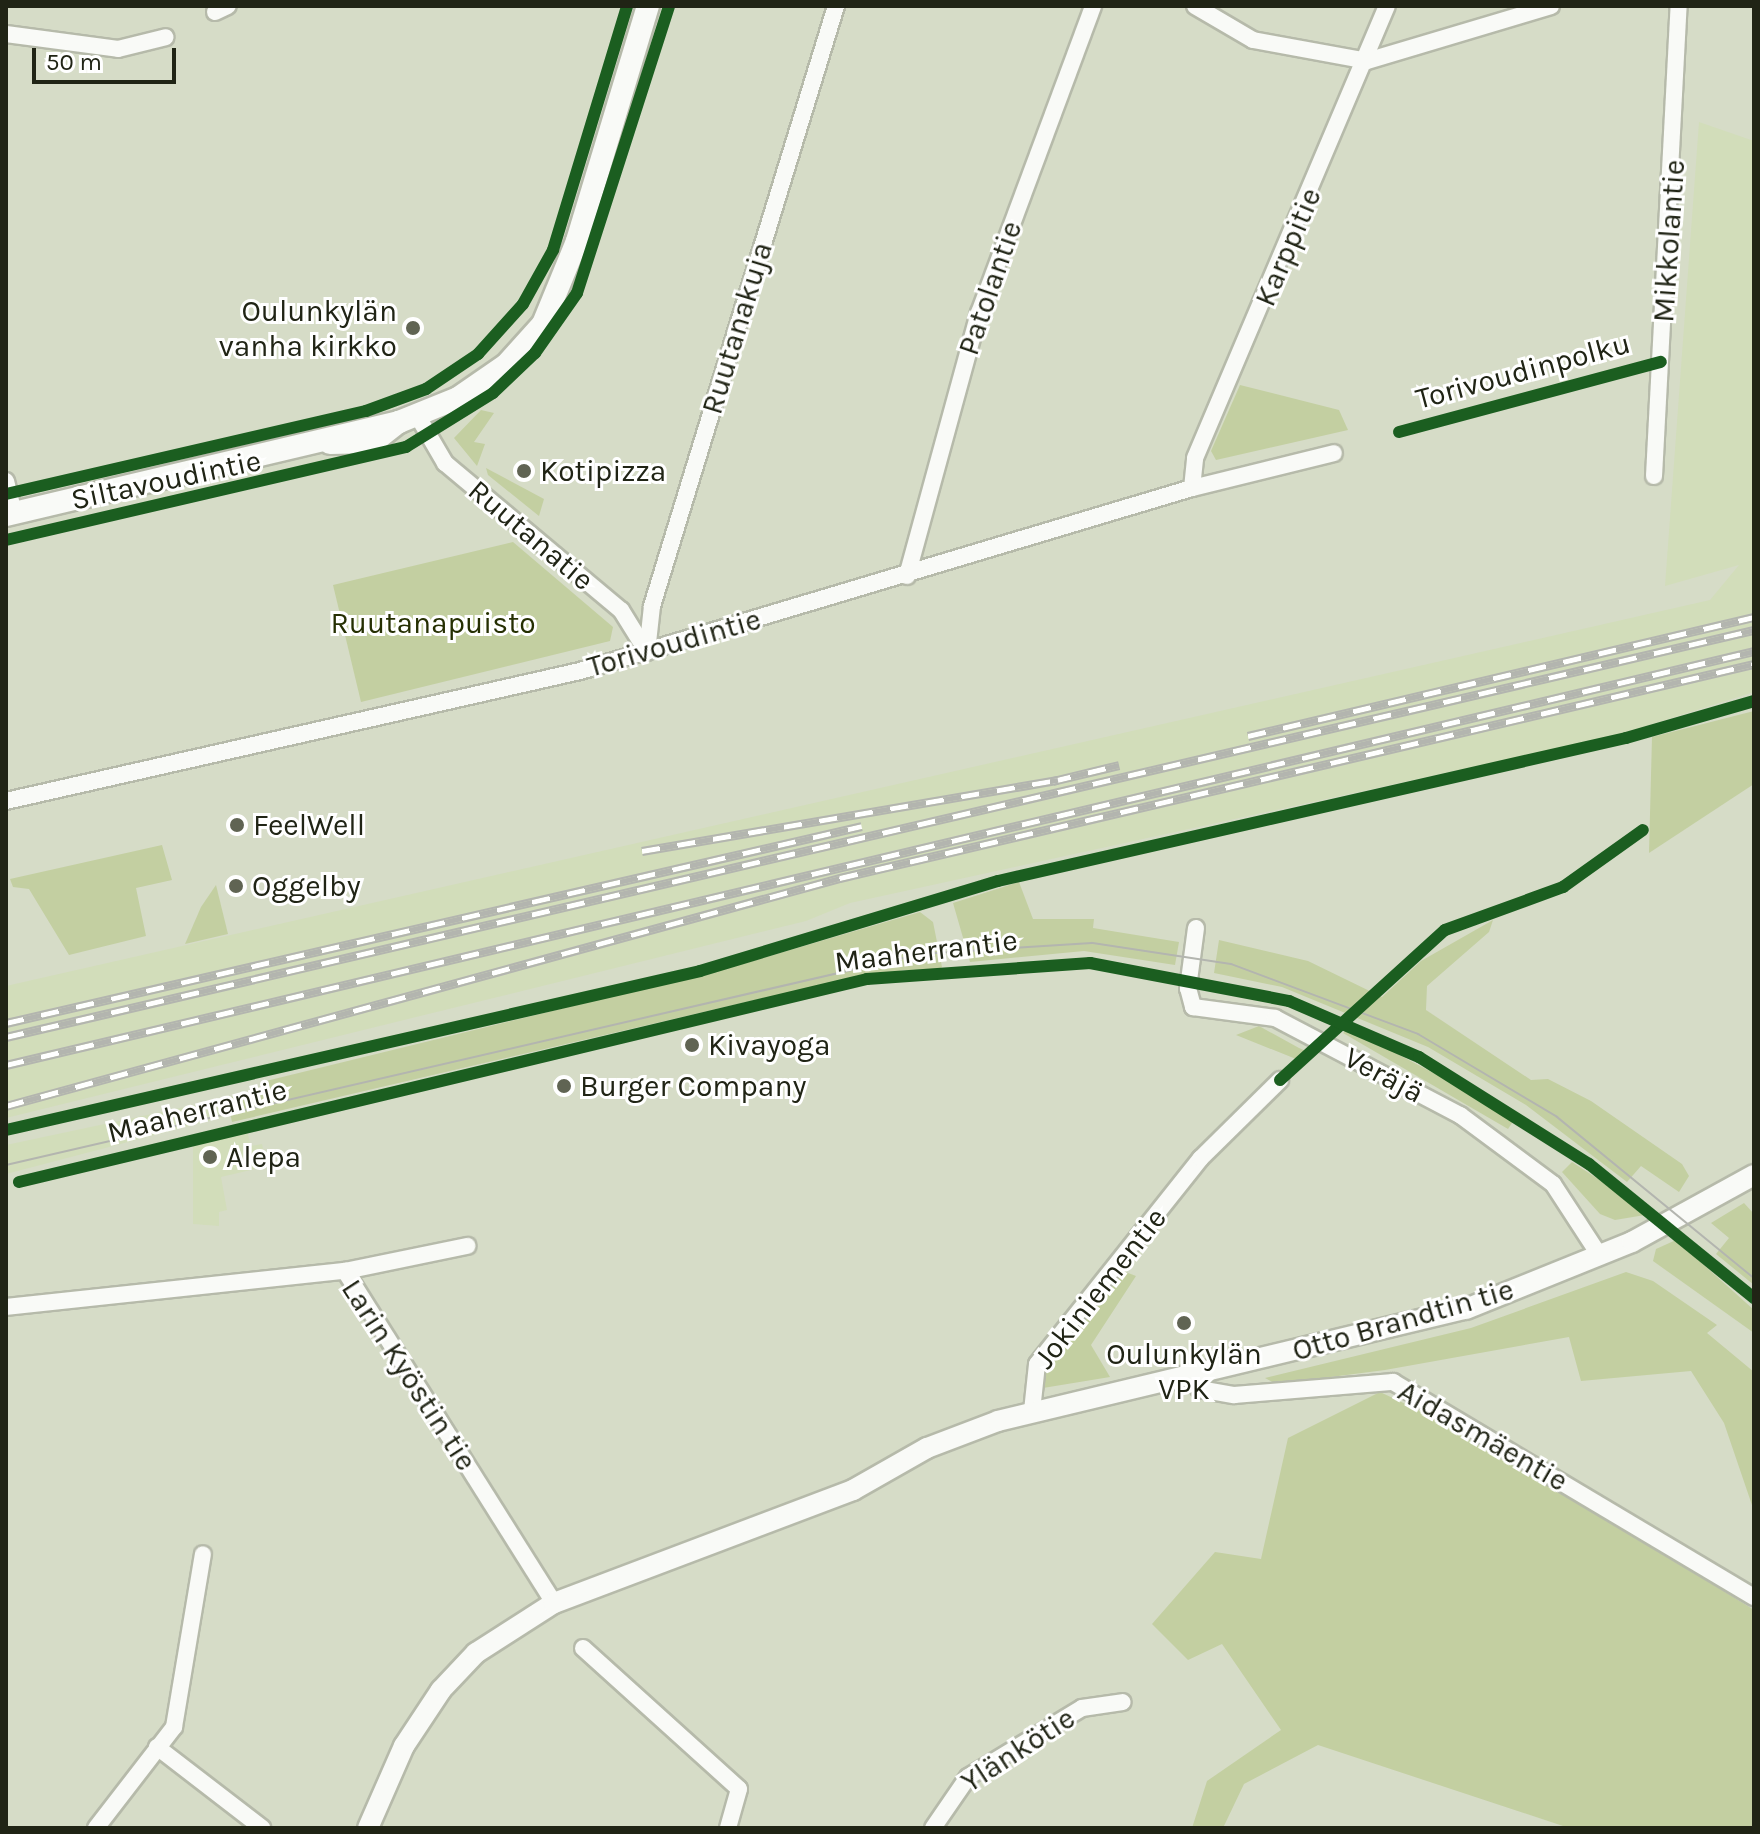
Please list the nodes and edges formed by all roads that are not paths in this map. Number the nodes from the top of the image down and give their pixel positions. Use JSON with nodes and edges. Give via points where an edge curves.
{"nodes":[{"id":1,"x":648,"y":6,"type":"edge"},
{"id":2,"x":836,"y":6,"type":"edge"},
{"id":3,"x":1093,"y":6,"type":"edge"},
{"id":4,"x":1195,"y":6,"type":"edge"},
{"id":5,"x":1387,"y":6,"type":"edge"},
{"id":6,"x":1551,"y":6,"type":"edge"},
{"id":7,"x":1679,"y":6,"type":"edge"},
{"id":8,"x":6,"y":34,"type":"edge"},
{"id":9,"x":166,"y":37,"type":"dead end"},
{"id":10,"x":1367,"y":61,"type":"junction"},
{"id":11,"x":408,"y":419,"type":"junction"},
{"id":12,"x":1334,"y":453,"type":"dead end"},
{"id":13,"x":1654,"y":476,"type":"dead end"},
{"id":14,"x":6,"y":481,"type":"edge"},
{"id":15,"x":1192,"y":488,"type":"junction"},
{"id":16,"x":10,"y":514,"type":"edge"},
{"id":17,"x":907,"y":576,"type":"junction"},
{"id":18,"x":647,"y":652,"type":"junction"},
{"id":19,"x":6,"y":801,"type":"edge"},
{"id":20,"x":1196,"y":928,"type":"dead end"},
{"id":21,"x":1280,"y":1080,"type":"dead end"},
{"id":22,"x":1754,"y":1175,"type":"edge"},
{"id":23,"x":467,"y":1246,"type":"dead end"},
{"id":24,"x":1600,"y":1256,"type":"junction"},
{"id":25,"x":345,"y":1271,"type":"junction"},
{"id":26,"x":6,"y":1307,"type":"edge"},
{"id":27,"x":1191,"y":1377,"type":"junction"},
{"id":28,"x":1032,"y":1411,"type":"junction"},
{"id":29,"x":203,"y":1554,"type":"dead end"},
{"id":30,"x":1754,"y":1597,"type":"edge"},
{"id":31,"x":554,"y":1603,"type":"junction"},
{"id":32,"x":583,"y":1648,"type":"dead end"},
{"id":33,"x":1123,"y":1702,"type":"dead end"},
{"id":34,"x":157,"y":1747,"type":"junction"},
{"id":35,"x":96,"y":1828,"type":"edge"},
{"id":36,"x":262,"y":1828,"type":"edge"},
{"id":37,"x":368,"y":1828,"type":"edge"},
{"id":38,"x":728,"y":1828,"type":"edge"},
{"id":39,"x":933,"y":1828,"type":"edge"}],
"edges":[{"from":1,"to":11,"type":"main road","name":"Siltavoudintie","via":[[588,208],[543,310],[498,355],[493,370],[458,398]]},
{"from":2,"to":18,"type":"street","name":"Ruutanakuja","via":[[652,606]]},
{"from":3,"to":17,"type":"street","name":"Patolantie","via":[[979,313]]},
{"from":4,"to":10,"type":"street","via":[[1253,40]]},
{"from":5,"to":10,"type":"street","name":"Karppitie"},
{"from":6,"to":10,"type":"street"},
{"from":7,"to":13,"type":"street","name":"Mikkolantie"},
{"from":8,"to":9,"type":"street","via":[[118,49]]},
{"from":10,"to":15,"type":"street","name":"Karppitie","via":[[1195,458]]},
{"from":11,"to":16,"type":"main road","name":"Siltavoudintie"},
{"from":11,"to":18,"type":"street","name":"Ruutanatie","via":[[445,463],[621,610]]},
{"from":12,"to":15,"type":"street","name":"Torivoudintie"},
{"from":14,"to":16,"type":"street"},
{"from":15,"to":17,"type":"street","name":"Torivoudintie"},
{"from":17,"to":18,"type":"street","name":"Torivoudintie"},
{"from":18,"to":19,"type":"street","name":"Torivoudintie"},
{"from":20,"to":24,"type":"street","name":"Veräjä","via":[[1188,988],[1193,1007],[1275,1018],[1460,1115],[1553,1184]]},
{"from":21,"to":28,"type":"street","name":"Jokiniementie","via":[[1195,1165],[1037,1364]]},
{"from":22,"to":24,"type":"street","name":"Otto Brandtin tie"},
{"from":23,"to":25,"type":"street"},
{"from":24,"to":27,"type":"street","name":"Otto Brandtin tie","via":[[1466,1309]]},
{"from":25,"to":26,"type":"street","name":"Larin Kyöstin tie"},
{"from":25,"to":31,"type":"street","name":"Larin Kyöstin tie"},
{"from":27,"to":28,"type":"street","name":"Otto Brandtin tie"},
{"from":27,"to":30,"type":"street","name":"Aidasmäentie","via":[[1199,1389],[1234,1395],[1393,1382]]},
{"from":28,"to":31,"type":"street","name":"Jokiniementie","via":[[927,1448],[853,1490]]},
{"from":29,"to":34,"type":"street","via":[[174,1727]]},
{"from":31,"to":37,"type":"street","name":"Jokiniementie","via":[[476,1653],[441,1690],[404,1746]]},
{"from":32,"to":38,"type":"street","via":[[739,1789]]},
{"from":33,"to":39,"type":"street","name":"Ylänkötie","via":[[1082,1708],[968,1777]]},
{"from":34,"to":35,"type":"street"},
{"from":34,"to":36,"type":"street"}]}
